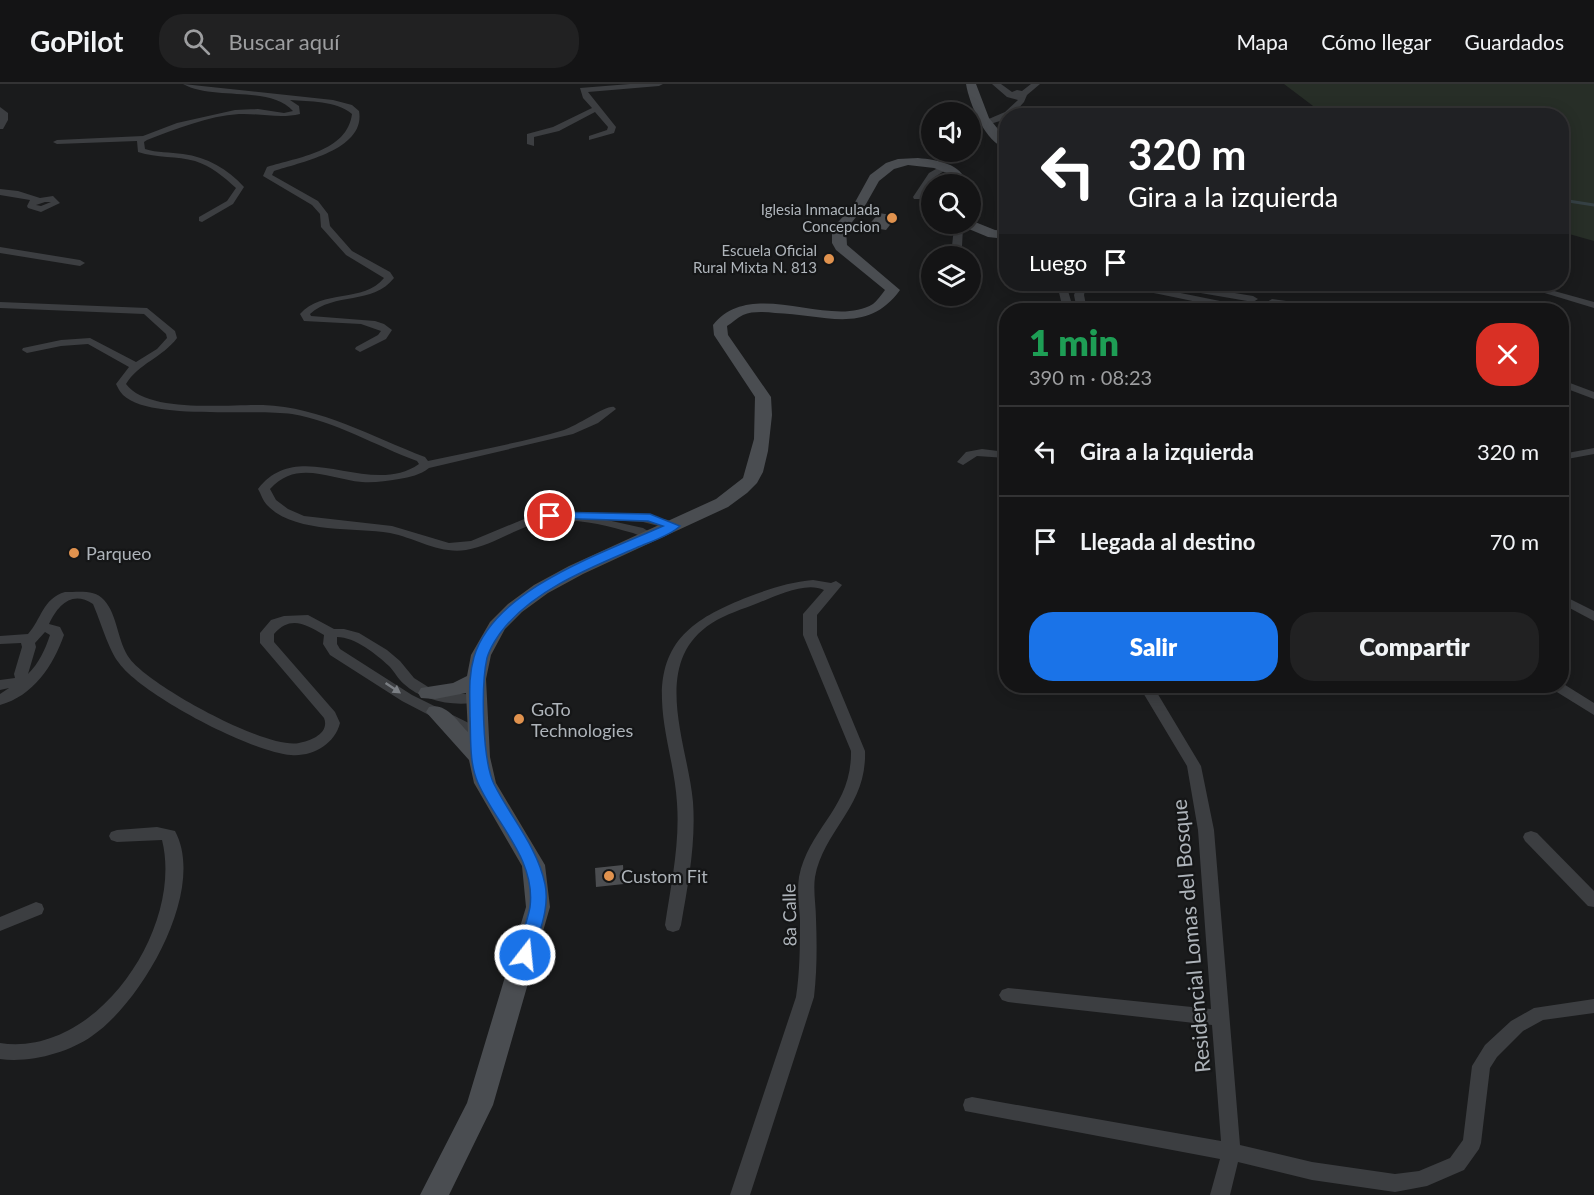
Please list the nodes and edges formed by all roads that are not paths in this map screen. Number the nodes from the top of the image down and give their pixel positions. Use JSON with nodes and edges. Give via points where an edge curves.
{"nodes":[{"id":1,"x":187,"y":84,"type":"edge"},
{"id":2,"x":245,"y":84,"type":"edge"},
{"id":3,"x":659,"y":84,"type":"edge"},
{"id":4,"x":971,"y":84,"type":"edge"},
{"id":5,"x":996,"y":84,"type":"edge"},
{"id":6,"x":1036,"y":84,"type":"edge"},
{"id":7,"x":215,"y":90,"type":"junction"},
{"id":8,"x":1010,"y":95,"type":"junction"},
{"id":9,"x":1023,"y":95,"type":"junction"},
{"id":10,"x":279,"y":98,"type":"junction"},
{"id":11,"x":1016,"y":108,"type":"joint"},
{"id":12,"x":0,"y":109,"type":"edge"},
{"id":13,"x":596,"y":109,"type":"junction"},
{"id":14,"x":999,"y":119,"type":"edge"},
{"id":15,"x":987,"y":123,"type":"junction"},
{"id":16,"x":0,"y":127,"type":"edge"},
{"id":17,"x":999,"y":137,"type":"edge"},
{"id":18,"x":144,"y":138,"type":"junction"},
{"id":19,"x":592,"y":138,"type":"dead end"},
{"id":20,"x":57,"y":142,"type":"dead end"},
{"id":21,"x":531,"y":144,"type":"dead end"},
{"id":22,"x":945,"y":167,"type":"junction"},
{"id":23,"x":957,"y":174,"type":"edge"},
{"id":24,"x":0,"y":192,"type":"edge"},
{"id":25,"x":917,"y":197,"type":"dead end"},
{"id":26,"x":38,"y":200,"type":"dead end"},
{"id":27,"x":202,"y":219,"type":"dead end"},
{"id":28,"x":981,"y":229,"type":"edge"},
{"id":29,"x":958,"y":234,"type":"edge"},
{"id":30,"x":999,"y":234,"type":"edge"},
{"id":31,"x":957,"y":246,"type":"dead end"},
{"id":32,"x":0,"y":250,"type":"edge"},
{"id":33,"x":80,"y":262,"type":"dead end"},
{"id":34,"x":1163,"y":291,"type":"edge"},
{"id":35,"x":1183,"y":291,"type":"edge"},
{"id":36,"x":1224,"y":291,"type":"edge"},
{"id":37,"x":1545,"y":291,"type":"edge"},
{"id":38,"x":1206,"y":297,"type":"edge"},
{"id":39,"x":1222,"y":299,"type":"junction"},
{"id":40,"x":1243,"y":303,"type":"edge"},
{"id":41,"x":1261,"y":303,"type":"edge"},
{"id":42,"x":0,"y":305,"type":"edge"},
{"id":43,"x":1594,"y":305,"type":"edge"},
{"id":44,"x":360,"y":349,"type":"dead end"},
{"id":45,"x":27,"y":350,"type":"dead end"},
{"id":46,"x":136,"y":366,"type":"junction"},
{"id":47,"x":1569,"y":386,"type":"edge"},
{"id":48,"x":1569,"y":395,"type":"edge"},
{"id":49,"x":1594,"y":396,"type":"edge"},
{"id":50,"x":1594,"y":404,"type":"edge"},
{"id":51,"x":610,"y":409,"type":"dead end"},
{"id":52,"x":1594,"y":451,"type":"edge"},
{"id":53,"x":999,"y":455,"type":"edge"},
{"id":54,"x":1569,"y":456,"type":"edge"},
{"id":55,"x":963,"y":462,"type":"dead end"},
{"id":56,"x":425,"y":465,"type":"junction"},
{"id":57,"x":591,"y":518,"type":"junction"},
{"id":58,"x":674,"y":526,"type":"junction"},
{"id":59,"x":650,"y":536,"type":"junction"},
{"id":60,"x":1569,"y":603,"type":"edge"},
{"id":61,"x":1594,"y":617,"type":"edge"},
{"id":62,"x":41,"y":626,"type":"junction"},
{"id":63,"x":332,"y":633,"type":"junction"},
{"id":64,"x":0,"y":640,"type":"edge"},
{"id":65,"x":55,"y":641,"type":"junction"},
{"id":66,"x":29,"y":642,"type":"junction"},
{"id":67,"x":382,"y":653,"type":"junction"},
{"id":68,"x":362,"y":668,"type":"junction"},
{"id":69,"x":25,"y":683,"type":"junction"},
{"id":70,"x":0,"y":685,"type":"edge"},
{"id":71,"x":477,"y":688,"type":"junction"},
{"id":72,"x":1150,"y":693,"type":"edge"},
{"id":73,"x":1568,"y":693,"type":"edge"},
{"id":74,"x":0,"y":700,"type":"edge"},
{"id":75,"x":432,"y":703,"type":"junction"},
{"id":76,"x":1594,"y":710,"type":"edge"},
{"id":77,"x":478,"y":734,"type":"junction"},
{"id":78,"x":479,"y":756,"type":"junction"},
{"id":79,"x":117,"y":836,"type":"dead end"},
{"id":80,"x":1531,"y":837,"type":"dead end"},
{"id":81,"x":1594,"y":901,"type":"edge"},
{"id":82,"x":36,"y":909,"type":"dead end"},
{"id":83,"x":0,"y":924,"type":"edge"},
{"id":84,"x":673,"y":925,"type":"dead end"},
{"id":85,"x":1008,"y":995,"type":"dead end"},
{"id":86,"x":1594,"y":1006,"type":"edge"},
{"id":87,"x":1221,"y":1018,"type":"junction"},
{"id":88,"x":0,"y":1051,"type":"edge"},
{"id":89,"x":972,"y":1105,"type":"dead end"},
{"id":90,"x":1231,"y":1152,"type":"junction"},
{"id":91,"x":434,"y":1195,"type":"edge"},
{"id":92,"x":740,"y":1195,"type":"edge"},
{"id":93,"x":1221,"y":1195,"type":"edge"}],
"edges":[{"from":1,"to":7,"type":"street"},
{"from":2,"to":7,"type":"street"},
{"from":3,"to":13,"type":"street","via":[[584,90]]},
{"from":4,"to":15,"type":"main road","via":[[973,100]]},
{"from":5,"to":8,"type":"street"},
{"from":6,"to":9,"type":"street"},
{"from":7,"to":10,"type":"street"},
{"from":8,"to":9,"type":"street"},
{"from":8,"to":11,"type":"street"},
{"from":9,"to":11,"type":"street"},
{"from":10,"to":18,"type":"street","via":[[297,112],[284,116],[258,111],[227,113]]},
{"from":10,"to":44,"type":"street","via":[[333,102],[356,113],[356,122],[345,140],[270,169],[267,176],[315,203],[324,214],[326,227],[349,253],[387,274],[389,278],[381,287],[319,305],[305,314],[308,319],[319,321],[375,323],[387,330]]},
{"from":12,"to":16,"type":"street","via":[[4,120]]},
{"from":13,"to":19,"type":"street","via":[[612,130]]},
{"from":13,"to":21,"type":"street","via":[[556,129],[530,136]]},
{"from":14,"to":15,"type":"street"},
{"from":15,"to":17,"type":"main road"},
{"from":18,"to":20,"type":"street"},
{"from":18,"to":27,"type":"street","via":[[141,150],[200,160],[240,187],[230,202]]},
{"from":22,"to":23,"type":"main road"},
{"from":22,"to":25,"type":"street","via":[[932,175]]},
{"from":22,"to":58,"type":"main road","via":[[913,161],[890,165],[876,177],[839,229],[838,243],[894,290],[884,304],[854,314],[748,309],[731,314],[720,325],[725,342],[763,397],[756,467],[751,478],[730,498]]},
{"from":24,"to":26,"type":"street"},
{"from":28,"to":30,"type":"main road"},
{"from":29,"to":31,"type":"street"},
{"from":32,"to":33,"type":"street"},
{"from":34,"to":38,"type":"street"},
{"from":35,"to":38,"type":"street"},
{"from":36,"to":39,"type":"street"},
{"from":37,"to":43,"type":"street"},
{"from":38,"to":39,"type":"street"},
{"from":39,"to":40,"type":"street"},
{"from":39,"to":41,"type":"street"},
{"from":42,"to":46,"type":"street","via":[[147,310],[172,338]]},
{"from":45,"to":46,"type":"street","via":[[90,341]]},
{"from":46,"to":56,"type":"street","via":[[122,384],[134,398],[147,404],[309,414],[421,459]]},
{"from":47,"to":49,"type":"street"},
{"from":48,"to":50,"type":"street"},
{"from":51,"to":56,"type":"street","via":[[568,432]]},
{"from":52,"to":54,"type":"street"},
{"from":53,"to":55,"type":"street","via":[[971,454]]},
{"from":56,"to":57,"type":"street","via":[[411,474],[385,478],[296,469],[271,479],[264,489],[267,499],[278,509],[314,522],[388,530],[447,547],[474,544],[550,516]]},
{"from":57,"to":58,"type":"street","via":[[650,518]]},
{"from":57,"to":59,"type":"street","via":[[608,525],[636,528]]},
{"from":58,"to":59,"type":"main road"},
{"from":59,"to":71,"type":"main road","via":[[576,570],[514,608],[497,626],[481,655]]},
{"from":60,"to":61,"type":"street"},
{"from":62,"to":63,"type":"street","via":[[47,611],[60,598],[90,596],[99,602],[124,661],[157,688],[196,713],[270,745],[292,750],[316,745],[331,731],[333,723],[324,707],[267,643],[267,633],[276,623],[301,618]]},
{"from":62,"to":65,"type":"street","via":[[55,630]]},
{"from":62,"to":66,"type":"street"},
{"from":63,"to":67,"type":"street","via":[[348,634]]},
{"from":63,"to":68,"type":"street","via":[[332,649]]},
{"from":64,"to":66,"type":"street"},
{"from":65,"to":66,"type":"street","via":[[42,646]]},
{"from":65,"to":69,"type":"street","via":[[45,666]]},
{"from":66,"to":69,"type":"street","via":[[21,674]]},
{"from":67,"to":68,"type":"street"},
{"from":67,"to":75,"type":"street"},
{"from":68,"to":75,"type":"street","one_way":true,"via":[[407,698]]},
{"from":69,"to":70,"type":"street"},
{"from":69,"to":74,"type":"street"},
{"from":71,"to":75,"type":"main road","via":[[459,689]]},
{"from":71,"to":77,"type":"main road"},
{"from":72,"to":87,"type":"street","name":"Residencial Lomas del Bosque","via":[[1194,766],[1206,830]]},
{"from":73,"to":76,"type":"street"},
{"from":75,"to":77,"type":"street"},
{"from":75,"to":78,"type":"main road"},
{"from":77,"to":78,"type":"main road"},
{"from":78,"to":91,"type":"main road","via":[[485,783],[532,865],[538,907],[480,1104]]},
{"from":79,"to":88,"type":"street","via":[[169,835],[174,851],[174,881],[163,929],[114,1004],[88,1029],[42,1049]]},
{"from":80,"to":81,"type":"street"},
{"from":82,"to":83,"type":"street"},
{"from":84,"to":92,"type":"street","name":"8a Calle","via":[[685,856],[684,789],[669,694],[669,674],[678,649],[704,622],[757,598],[818,583],[834,587],[810,614],[810,635],[858,751],[861,768],[855,789],[809,866],[805,997]]},
{"from":85,"to":87,"type":"street"},
{"from":86,"to":90,"type":"street","via":[[1540,1013],[1517,1026],[1491,1051],[1481,1066],[1472,1143],[1457,1164],[1420,1180],[1395,1183],[1362,1179]]},
{"from":87,"to":90,"type":"street","name":"Residencial Lomas del Bosque"},
{"from":89,"to":90,"type":"street"},
{"from":90,"to":93,"type":"street","name":"Residencial Lomas del Bosque"}]}
